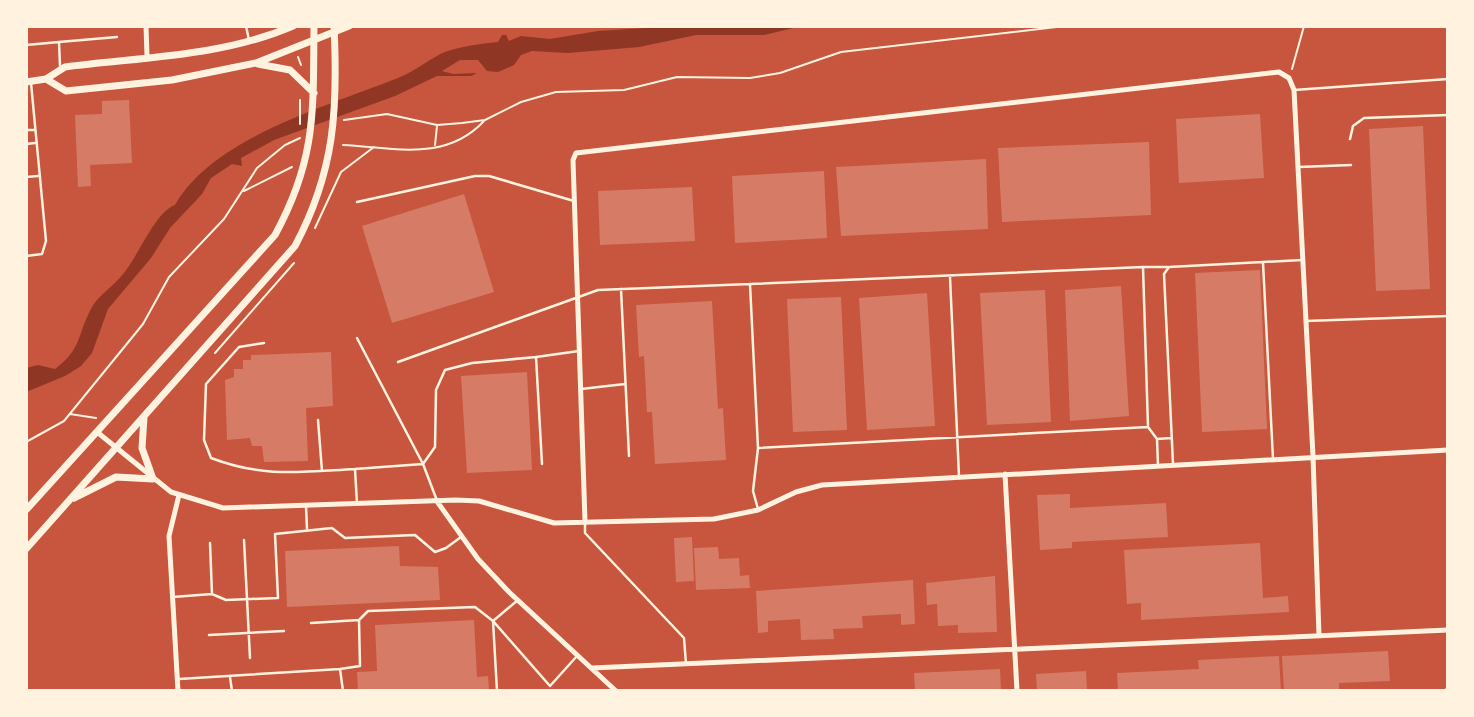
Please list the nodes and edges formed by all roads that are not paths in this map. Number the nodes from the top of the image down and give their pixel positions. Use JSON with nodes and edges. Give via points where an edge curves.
{"nodes":[{"id":1,"x":146,"y":26,"type":"edge"},
{"id":2,"x":246,"y":26,"type":"edge"},
{"id":3,"x":293,"y":26,"type":"edge"},
{"id":4,"x":314,"y":26,"type":"edge"},
{"id":5,"x":349,"y":26,"type":"edge"},
{"id":6,"x":334,"y":30,"type":"edge"},
{"id":7,"x":117,"y":37,"type":"dead end"},
{"id":8,"x":250,"y":41,"type":"junction"},
{"id":9,"x":314,"y":41,"type":"junction"},
{"id":10,"x":59,"y":42,"type":"junction"},
{"id":11,"x":26,"y":45,"type":"edge"},
{"id":12,"x":147,"y":57,"type":"junction"},
{"id":13,"x":256,"y":63,"type":"junction"},
{"id":14,"x":61,"y":69,"type":"junction"},
{"id":15,"x":46,"y":79,"type":"junction"},
{"id":16,"x":1448,"y":79,"type":"edge"},
{"id":17,"x":28,"y":81,"type":"edge"},
{"id":18,"x":1294,"y":90,"type":"junction"},
{"id":19,"x":314,"y":93,"type":"junction"},
{"id":20,"x":33,"y":114,"type":"junction"},
{"id":21,"x":26,"y":115,"type":"edge"},
{"id":22,"x":1448,"y":115,"type":"edge"},
{"id":23,"x":34,"y":130,"type":"junction"},
{"id":24,"x":26,"y":131,"type":"edge"},
{"id":25,"x":1350,"y":139,"type":"dead end"},
{"id":26,"x":35,"y":143,"type":"junction"},
{"id":27,"x":26,"y":144,"type":"edge"},
{"id":28,"x":1351,"y":165,"type":"dead end"},
{"id":29,"x":1299,"y":167,"type":"junction"},
{"id":30,"x":38,"y":176,"type":"junction"},
{"id":31,"x":26,"y":177,"type":"edge"},
{"id":32,"x":574,"y":201,"type":"junction"},
{"id":33,"x":358,"y":202,"type":"dead end"},
{"id":34,"x":26,"y":256,"type":"edge"},
{"id":35,"x":1303,"y":260,"type":"junction"},
{"id":36,"x":1264,"y":262,"type":"junction"},
{"id":37,"x":1143,"y":267,"type":"junction"},
{"id":38,"x":1169,"y":267,"type":"junction"},
{"id":39,"x":950,"y":275,"type":"junction"},
{"id":40,"x":750,"y":284,"type":"junction"},
{"id":41,"x":621,"y":289,"type":"junction"},
{"id":42,"x":578,"y":298,"type":"junction"},
{"id":43,"x":1448,"y":316,"type":"edge"},
{"id":44,"x":1306,"y":321,"type":"junction"},
{"id":45,"x":358,"y":338,"type":"dead end"},
{"id":46,"x":264,"y":343,"type":"dead end"},
{"id":47,"x":579,"y":351,"type":"junction"},
{"id":48,"x":536,"y":357,"type":"junction"},
{"id":49,"x":398,"y":362,"type":"dead end"},
{"id":50,"x":625,"y":384,"type":"junction"},
{"id":51,"x":581,"y":389,"type":"junction"},
{"id":52,"x":145,"y":415,"type":"junction"},
{"id":53,"x":318,"y":420,"type":"dead end"},
{"id":54,"x":1148,"y":426,"type":"junction"},
{"id":55,"x":97,"y":432,"type":"junction"},
{"id":56,"x":957,"y":437,"type":"junction"},
{"id":57,"x":1171,"y":438,"type":"junction"},
{"id":58,"x":1157,"y":439,"type":"junction"},
{"id":59,"x":114,"y":447,"type":"junction"},
{"id":60,"x":758,"y":448,"type":"junction"},
{"id":61,"x":1448,"y":450,"type":"edge"},
{"id":62,"x":629,"y":456,"type":"dead end"},
{"id":63,"x":1313,"y":456,"type":"junction"},
{"id":64,"x":1273,"y":458,"type":"junction"},
{"id":65,"x":423,"y":464,"type":"junction"},
{"id":66,"x":542,"y":464,"type":"dead end"},
{"id":67,"x":1173,"y":464,"type":"junction"},
{"id":68,"x":1158,"y":465,"type":"junction"},
{"id":69,"x":355,"y":469,"type":"junction"},
{"id":70,"x":322,"y":471,"type":"junction"},
{"id":71,"x":1005,"y":474,"type":"junction"},
{"id":72,"x":958,"y":476,"type":"junction"},
{"id":73,"x":153,"y":480,"type":"junction"},
{"id":74,"x":179,"y":495,"type":"junction"},
{"id":75,"x":436,"y":500,"type":"junction"},
{"id":76,"x":67,"y":502,"type":"junction"},
{"id":77,"x":357,"y":504,"type":"junction"},
{"id":78,"x":306,"y":506,"type":"junction"},
{"id":79,"x":26,"y":510,"type":"edge"},
{"id":80,"x":758,"y":510,"type":"junction"},
{"id":81,"x":585,"y":521,"type":"junction"},
{"id":82,"x":307,"y":529,"type":"junction"},
{"id":83,"x":461,"y":536,"type":"junction"},
{"id":84,"x":244,"y":540,"type":"dead end"},
{"id":85,"x":210,"y":543,"type":"dead end"},
{"id":86,"x":26,"y":549,"type":"edge"},
{"id":87,"x":212,"y":594,"type":"junction"},
{"id":88,"x":173,"y":597,"type":"junction"},
{"id":89,"x":247,"y":600,"type":"junction"},
{"id":90,"x":517,"y":600,"type":"junction"},
{"id":91,"x":359,"y":620,"type":"junction"},
{"id":92,"x":493,"y":621,"type":"junction"},
{"id":93,"x":311,"y":623,"type":"dead end"},
{"id":94,"x":1448,"y":630,"type":"edge"},
{"id":95,"x":284,"y":631,"type":"dead end"},
{"id":96,"x":248,"y":632,"type":"junction"},
{"id":97,"x":209,"y":635,"type":"dead end"},
{"id":98,"x":1319,"y":636,"type":"junction"},
{"id":99,"x":1015,"y":649,"type":"junction"},
{"id":100,"x":578,"y":655,"type":"junction"},
{"id":101,"x":250,"y":658,"type":"dead end"},
{"id":102,"x":686,"y":664,"type":"junction"},
{"id":103,"x":592,"y":668,"type":"junction"},
{"id":104,"x":340,"y":669,"type":"junction"},
{"id":105,"x":230,"y":676,"type":"junction"},
{"id":106,"x":177,"y":679,"type":"junction"},
{"id":107,"x":550,"y":686,"type":"junction"},
{"id":108,"x":178,"y":691,"type":"edge"},
{"id":109,"x":232,"y":691,"type":"edge"},
{"id":110,"x":343,"y":691,"type":"edge"},
{"id":111,"x":498,"y":691,"type":"edge"},
{"id":112,"x":546,"y":691,"type":"edge"},
{"id":113,"x":617,"y":691,"type":"edge"},
{"id":114,"x":1017,"y":691,"type":"edge"}],
"edges":[{"from":1,"to":12,"type":"street"},
{"from":2,"to":8,"type":"lane"},
{"from":3,"to":8,"type":"main road"},
{"from":4,"to":9,"type":"main road"},
{"from":5,"to":6,"type":"main road"},
{"from":6,"to":9,"type":"main road"},
{"from":6,"to":52,"type":"main road","via":[[334,137],[321,191],[295,246]]},
{"from":7,"to":10,"type":"lane"},
{"from":8,"to":12,"type":"main road"},
{"from":9,"to":13,"type":"main road"},
{"from":9,"to":19,"type":"main road"},
{"from":10,"to":11,"type":"lane"},
{"from":10,"to":14,"type":"lane"},
{"from":12,"to":14,"type":"main road"},
{"from":13,"to":15,"type":"main road","via":[[172,80],[66,91]]},
{"from":13,"to":19,"type":"main road","via":[[290,70]]},
{"from":14,"to":15,"type":"main road"},
{"from":15,"to":17,"type":"main road"},
{"from":16,"to":18,"type":"lane"},
{"from":17,"to":20,"type":"lane"},
{"from":18,"to":29,"type":"street"},
{"from":18,"to":32,"type":"street","via":[[1289,78],[1279,72],[1266,73],[576,153]]},
{"from":19,"to":55,"type":"main road","via":[[310,148],[275,235]]},
{"from":20,"to":21,"type":"lane"},
{"from":20,"to":23,"type":"lane"},
{"from":22,"to":25,"type":"lane","via":[[1364,118],[1353,126]]},
{"from":23,"to":24,"type":"lane"},
{"from":23,"to":26,"type":"lane"},
{"from":26,"to":27,"type":"lane"},
{"from":26,"to":30,"type":"lane"},
{"from":28,"to":29,"type":"lane"},
{"from":29,"to":35,"type":"street"},
{"from":30,"to":31,"type":"lane"},
{"from":30,"to":34,"type":"lane","via":[[46,241],[42,254]]},
{"from":32,"to":33,"type":"lane","via":[[475,176]]},
{"from":32,"to":42,"type":"street"},
{"from":35,"to":36,"type":"lane"},
{"from":35,"to":44,"type":"street"},
{"from":36,"to":38,"type":"lane"},
{"from":36,"to":64,"type":"lane"},
{"from":37,"to":38,"type":"lane"},
{"from":37,"to":39,"type":"lane"},
{"from":37,"to":54,"type":"lane"},
{"from":38,"to":57,"type":"lane","via":[[1164,274]]},
{"from":39,"to":40,"type":"lane"},
{"from":39,"to":56,"type":"lane"},
{"from":40,"to":41,"type":"lane"},
{"from":40,"to":60,"type":"lane"},
{"from":41,"to":42,"type":"lane","via":[[598,290]]},
{"from":41,"to":50,"type":"lane"},
{"from":42,"to":47,"type":"street"},
{"from":42,"to":49,"type":"lane"},
{"from":43,"to":44,"type":"lane"},
{"from":44,"to":63,"type":"street"},
{"from":45,"to":65,"type":"lane"},
{"from":46,"to":70,"type":"lane","via":[[239,347],[206,384],[204,440],[211,458],[269,474]]},
{"from":47,"to":48,"type":"lane"},
{"from":47,"to":51,"type":"street"},
{"from":48,"to":65,"type":"lane","via":[[445,370],[436,390],[435,447]]},
{"from":48,"to":66,"type":"lane"},
{"from":50,"to":51,"type":"lane"},
{"from":50,"to":62,"type":"lane"},
{"from":51,"to":81,"type":"street"},
{"from":52,"to":59,"type":"main road"},
{"from":52,"to":73,"type":"main road","via":[[142,448]]},
{"from":53,"to":70,"type":"lane"},
{"from":54,"to":56,"type":"lane"},
{"from":54,"to":58,"type":"lane"},
{"from":55,"to":59,"type":"street"},
{"from":55,"to":79,"type":"main road"},
{"from":56,"to":60,"type":"lane"},
{"from":56,"to":72,"type":"lane"},
{"from":57,"to":58,"type":"lane"},
{"from":57,"to":67,"type":"lane"},
{"from":58,"to":68,"type":"lane"},
{"from":59,"to":73,"type":"street"},
{"from":59,"to":76,"type":"main road"},
{"from":60,"to":80,"type":"lane","via":[[753,491]]},
{"from":61,"to":63,"type":"street"},
{"from":63,"to":64,"type":"street"},
{"from":63,"to":98,"type":"street"},
{"from":64,"to":67,"type":"street"},
{"from":65,"to":69,"type":"lane"},
{"from":65,"to":75,"type":"lane"},
{"from":67,"to":68,"type":"street"},
{"from":68,"to":71,"type":"street"},
{"from":69,"to":70,"type":"lane"},
{"from":69,"to":77,"type":"lane"},
{"from":71,"to":72,"type":"street"},
{"from":71,"to":99,"type":"street"},
{"from":72,"to":80,"type":"street","via":[[822,485]]},
{"from":73,"to":74,"type":"street"},
{"from":73,"to":76,"type":"main road","via":[[116,477]]},
{"from":74,"to":78,"type":"street","via":[[223,508]]},
{"from":74,"to":88,"type":"street","via":[[169,536]]},
{"from":75,"to":77,"type":"street"},
{"from":75,"to":81,"type":"street","via":[[478,500],[554,523]]},
{"from":75,"to":83,"type":"street"},
{"from":76,"to":86,"type":"main road"},
{"from":77,"to":78,"type":"street"},
{"from":78,"to":82,"type":"lane"},
{"from":80,"to":81,"type":"street","via":[[715,519]]},
{"from":81,"to":102,"type":"lane","via":[[585,533],[684,638]]},
{"from":82,"to":83,"type":"lane","via":[[332,528],[345,538],[415,535],[435,552]]},
{"from":82,"to":89,"type":"lane","via":[[275,534],[278,598]]},
{"from":83,"to":90,"type":"street"},
{"from":84,"to":89,"type":"lane"},
{"from":85,"to":87,"type":"lane"},
{"from":87,"to":88,"type":"lane"},
{"from":87,"to":89,"type":"lane","via":[[226,600]]},
{"from":88,"to":106,"type":"street"},
{"from":89,"to":96,"type":"lane"},
{"from":90,"to":92,"type":"lane"},
{"from":90,"to":100,"type":"street"},
{"from":91,"to":92,"type":"lane","via":[[368,611],[475,607]]},
{"from":91,"to":93,"type":"lane"},
{"from":91,"to":104,"type":"lane","via":[[360,666]]},
{"from":92,"to":107,"type":"lane"},
{"from":92,"to":111,"type":"lane"},
{"from":94,"to":98,"type":"street"},
{"from":95,"to":96,"type":"lane"},
{"from":96,"to":97,"type":"lane"},
{"from":96,"to":101,"type":"lane"},
{"from":98,"to":99,"type":"street"},
{"from":99,"to":102,"type":"street"},
{"from":99,"to":114,"type":"street"},
{"from":100,"to":103,"type":"street"},
{"from":100,"to":107,"type":"lane"},
{"from":102,"to":103,"type":"street"},
{"from":103,"to":113,"type":"street"},
{"from":104,"to":105,"type":"lane"},
{"from":104,"to":110,"type":"lane"},
{"from":105,"to":106,"type":"lane"},
{"from":105,"to":109,"type":"lane"},
{"from":106,"to":108,"type":"street"},
{"from":107,"to":112,"type":"lane"}]}
